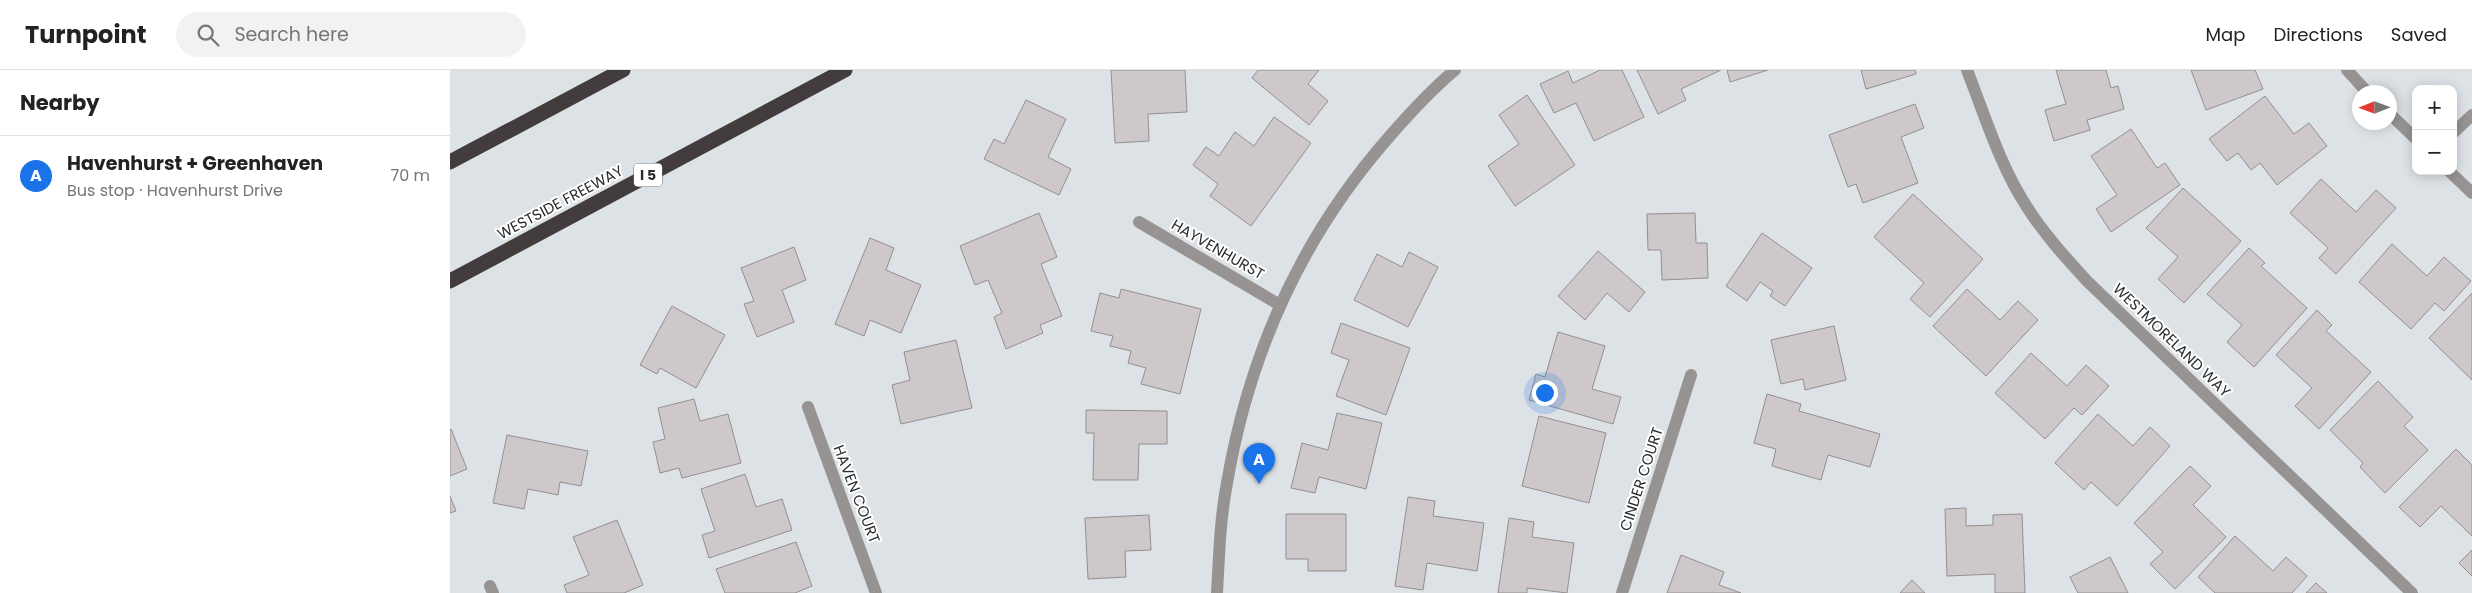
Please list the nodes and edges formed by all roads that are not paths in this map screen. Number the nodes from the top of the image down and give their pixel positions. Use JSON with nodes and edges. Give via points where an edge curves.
{"nodes":[{"id":1,"x":623,"y":70,"type":"edge"},
{"id":2,"x":845,"y":70,"type":"edge"},
{"id":3,"x":1456,"y":70,"type":"edge"},
{"id":4,"x":1967,"y":70,"type":"edge"},
{"id":5,"x":2347,"y":70,"type":"edge"},
{"id":6,"x":2361,"y":85,"type":"edge"},
{"id":7,"x":2472,"y":115,"type":"edge"},
{"id":8,"x":2397,"y":121,"type":"edge"},
{"id":9,"x":2457,"y":130,"type":"edge"},
{"id":10,"x":2412,"y":135,"type":"edge"},
{"id":11,"x":450,"y":162,"type":"edge"},
{"id":12,"x":2453,"y":175,"type":"edge"},
{"id":13,"x":2472,"y":193,"type":"edge"},
{"id":14,"x":1139,"y":222,"type":"dead end"},
{"id":15,"x":450,"y":281,"type":"edge"},
{"id":16,"x":1280,"y":305,"type":"junction"},
{"id":17,"x":1691,"y":375,"type":"dead end"},
{"id":18,"x":808,"y":407,"type":"dead end"},
{"id":19,"x":876,"y":593,"type":"edge"},
{"id":20,"x":1218,"y":593,"type":"edge"},
{"id":21,"x":1622,"y":593,"type":"edge"},
{"id":22,"x":2412,"y":593,"type":"edge"}],
"edges":[{"from":1,"to":11,"type":"highway"},
{"from":2,"to":15,"type":"highway","name":"WESTSIDE FREEWAY","number":"I 5"},
{"from":3,"to":16,"type":"street","via":[[1404,120],[1367,162],[1325,220]]},
{"from":4,"to":22,"type":"street","name":"WESTMORELAND WAY","via":[[2001,158],[2026,206],[2058,250]]},
{"from":5,"to":6,"type":"street"},
{"from":7,"to":9,"type":"street"},
{"from":8,"to":10,"type":"street"},
{"from":12,"to":13,"type":"street"},
{"from":14,"to":16,"type":"street","name":"HAYVENHURST"},
{"from":16,"to":20,"type":"street","via":[[1245,401],[1230,466]]},
{"from":17,"to":21,"type":"street","name":"CINDER COURT"},
{"from":18,"to":19,"type":"street","name":"HAVEN COURT"}]}
